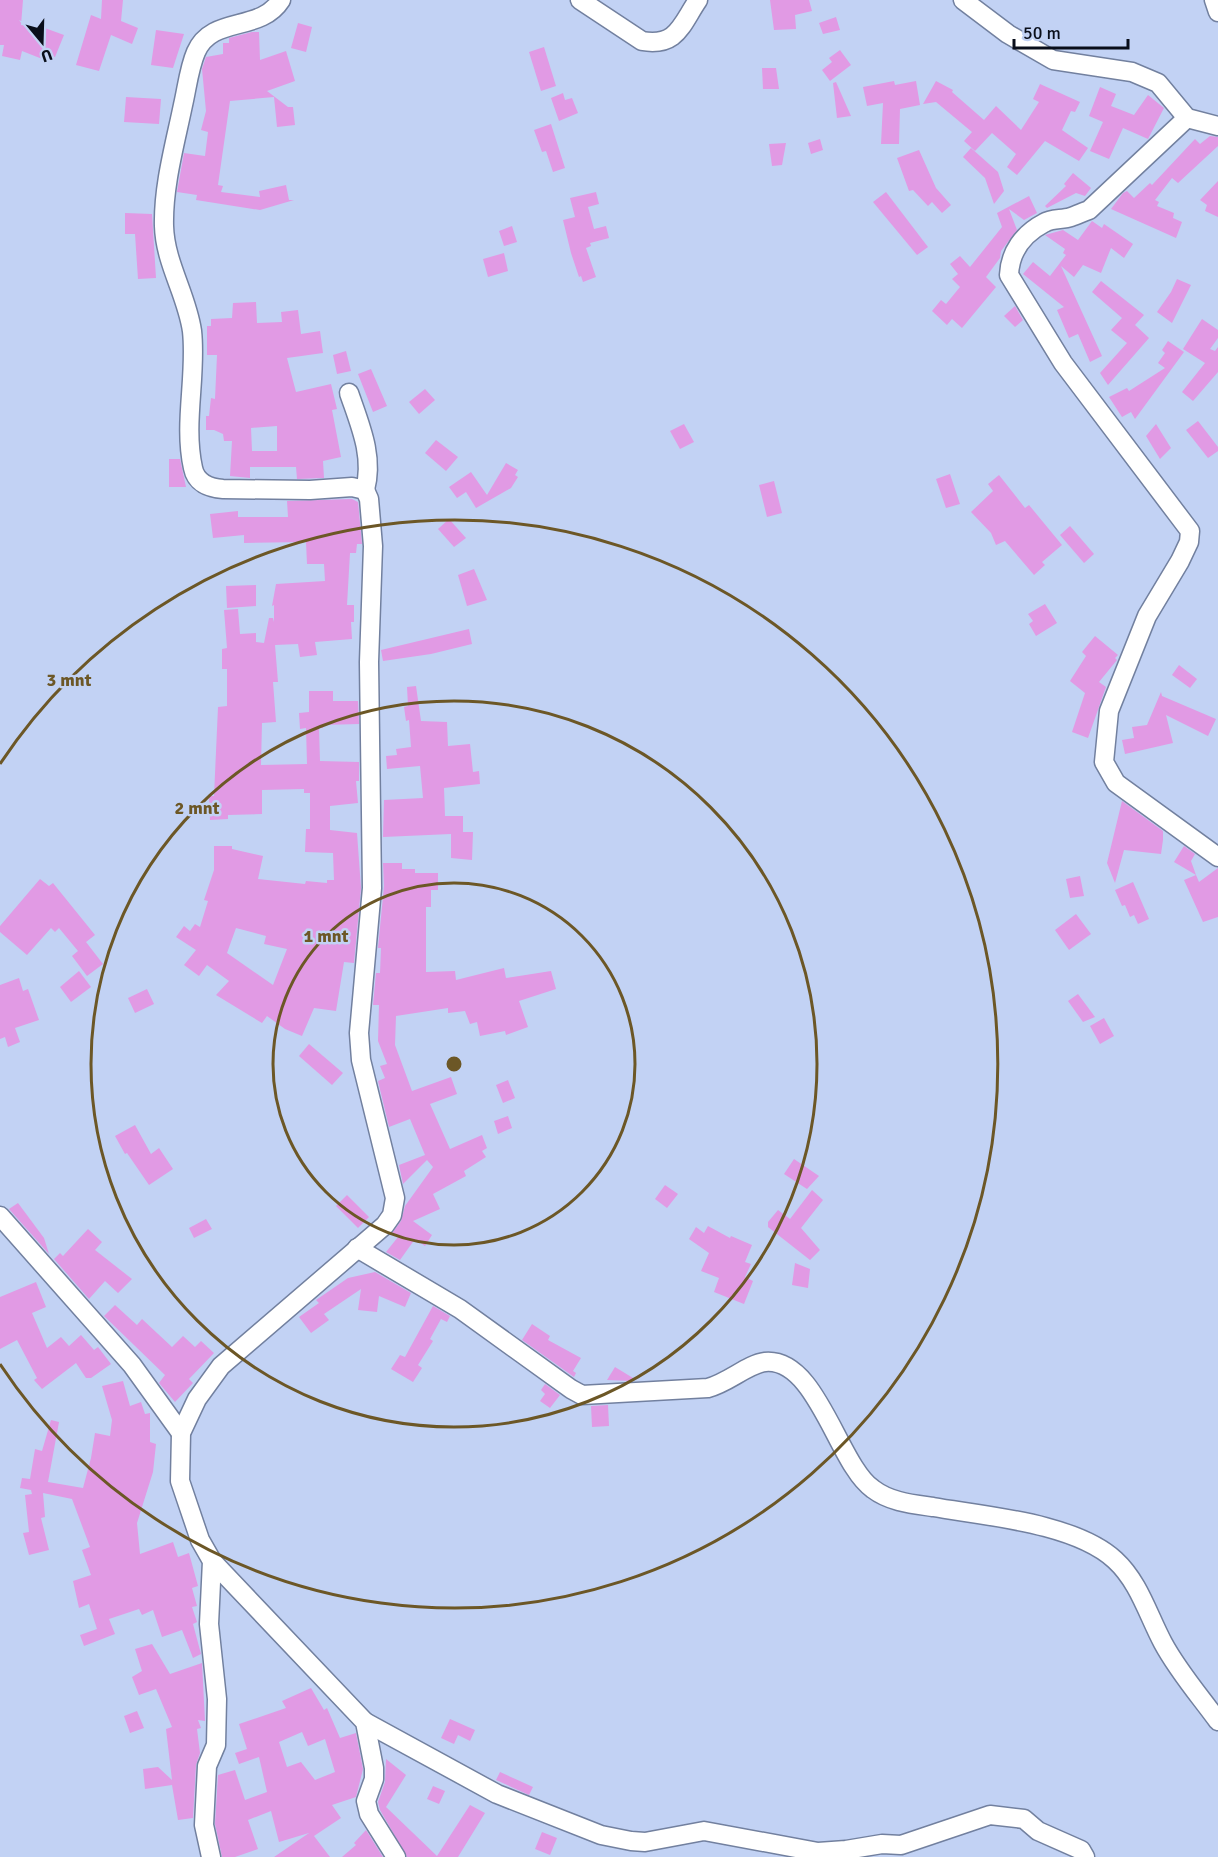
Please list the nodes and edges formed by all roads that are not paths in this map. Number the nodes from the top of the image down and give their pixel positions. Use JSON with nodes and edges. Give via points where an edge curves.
{"nodes":[{"id":1,"x":281,"y":0,"type":"edge"},
{"id":2,"x":580,"y":0,"type":"edge"},
{"id":3,"x":698,"y":0,"type":"edge"},
{"id":4,"x":963,"y":0,"type":"edge"},
{"id":5,"x":1214,"y":0,"type":"edge"},
{"id":6,"x":1218,"y":12,"type":"edge"},
{"id":7,"x":1187,"y":118,"type":"junction"},
{"id":8,"x":1218,"y":126,"type":"edge"},
{"id":9,"x":349,"y":393,"type":"dead end"},
{"id":10,"x":365,"y":490,"type":"junction"},
{"id":11,"x":1218,"y":857,"type":"edge"},
{"id":12,"x":0,"y":1216,"type":"edge"},
{"id":13,"x":357,"y":1248,"type":"junction"},
{"id":14,"x":181,"y":1432,"type":"junction"},
{"id":15,"x":212,"y":1561,"type":"junction"},
{"id":16,"x":1218,"y":1721,"type":"edge"},
{"id":17,"x":365,"y":1722,"type":"junction"},
{"id":18,"x":211,"y":1857,"type":"edge"},
{"id":19,"x":396,"y":1857,"type":"edge"},
{"id":20,"x":1085,"y":1857,"type":"edge"}],
"edges":[{"from":1,"to":10,"type":"street","via":[[272,13],[214,31],[204,39],[196,51],[173,154],[164,226],[168,257],[191,329],[193,469],[202,484],[211,488]]},
{"from":2,"to":3,"type":"street","via":[[642,41],[652,43],[665,42],[677,34]]},
{"from":4,"to":7,"type":"street","via":[[1000,29],[1053,60],[1132,72],[1158,83]]},
{"from":5,"to":6,"type":"street"},
{"from":7,"to":8,"type":"street"},
{"from":7,"to":11,"type":"street","via":[[1089,210],[1044,223],[1023,238],[1009,262],[1009,275],[1063,363],[1190,531],[1180,561],[1147,616],[1109,711],[1104,762],[1116,783]]},
{"from":9,"to":10,"type":"street","via":[[362,429],[370,470]]},
{"from":10,"to":13,"type":"street","via":[[373,546],[369,662],[372,888],[358,1033],[395,1198],[386,1226]]},
{"from":12,"to":14,"type":"street","via":[[132,1365]]},
{"from":13,"to":14,"type":"street","via":[[221,1366],[197,1399]]},
{"from":13,"to":16,"type":"street","via":[[460,1309],[582,1395],[708,1388],[724,1384],[757,1364],[783,1365],[798,1375],[859,1475],[872,1489],[897,1501],[1029,1523],[1072,1536],[1115,1560],[1132,1582],[1179,1670]]},
{"from":14,"to":15,"type":"street","via":[[180,1480],[200,1540]]},
{"from":15,"to":17,"type":"street"},
{"from":15,"to":18,"type":"street","via":[[209,1624],[217,1699],[216,1745],[207,1766],[204,1825]]},
{"from":17,"to":19,"type":"street","via":[[374,1768],[366,1801],[369,1814]]},
{"from":17,"to":20,"type":"street","via":[[497,1794],[601,1835],[645,1842],[704,1831],[818,1852],[901,1845],[990,1815],[1024,1819],[1038,1831],[1081,1850]]}]}
